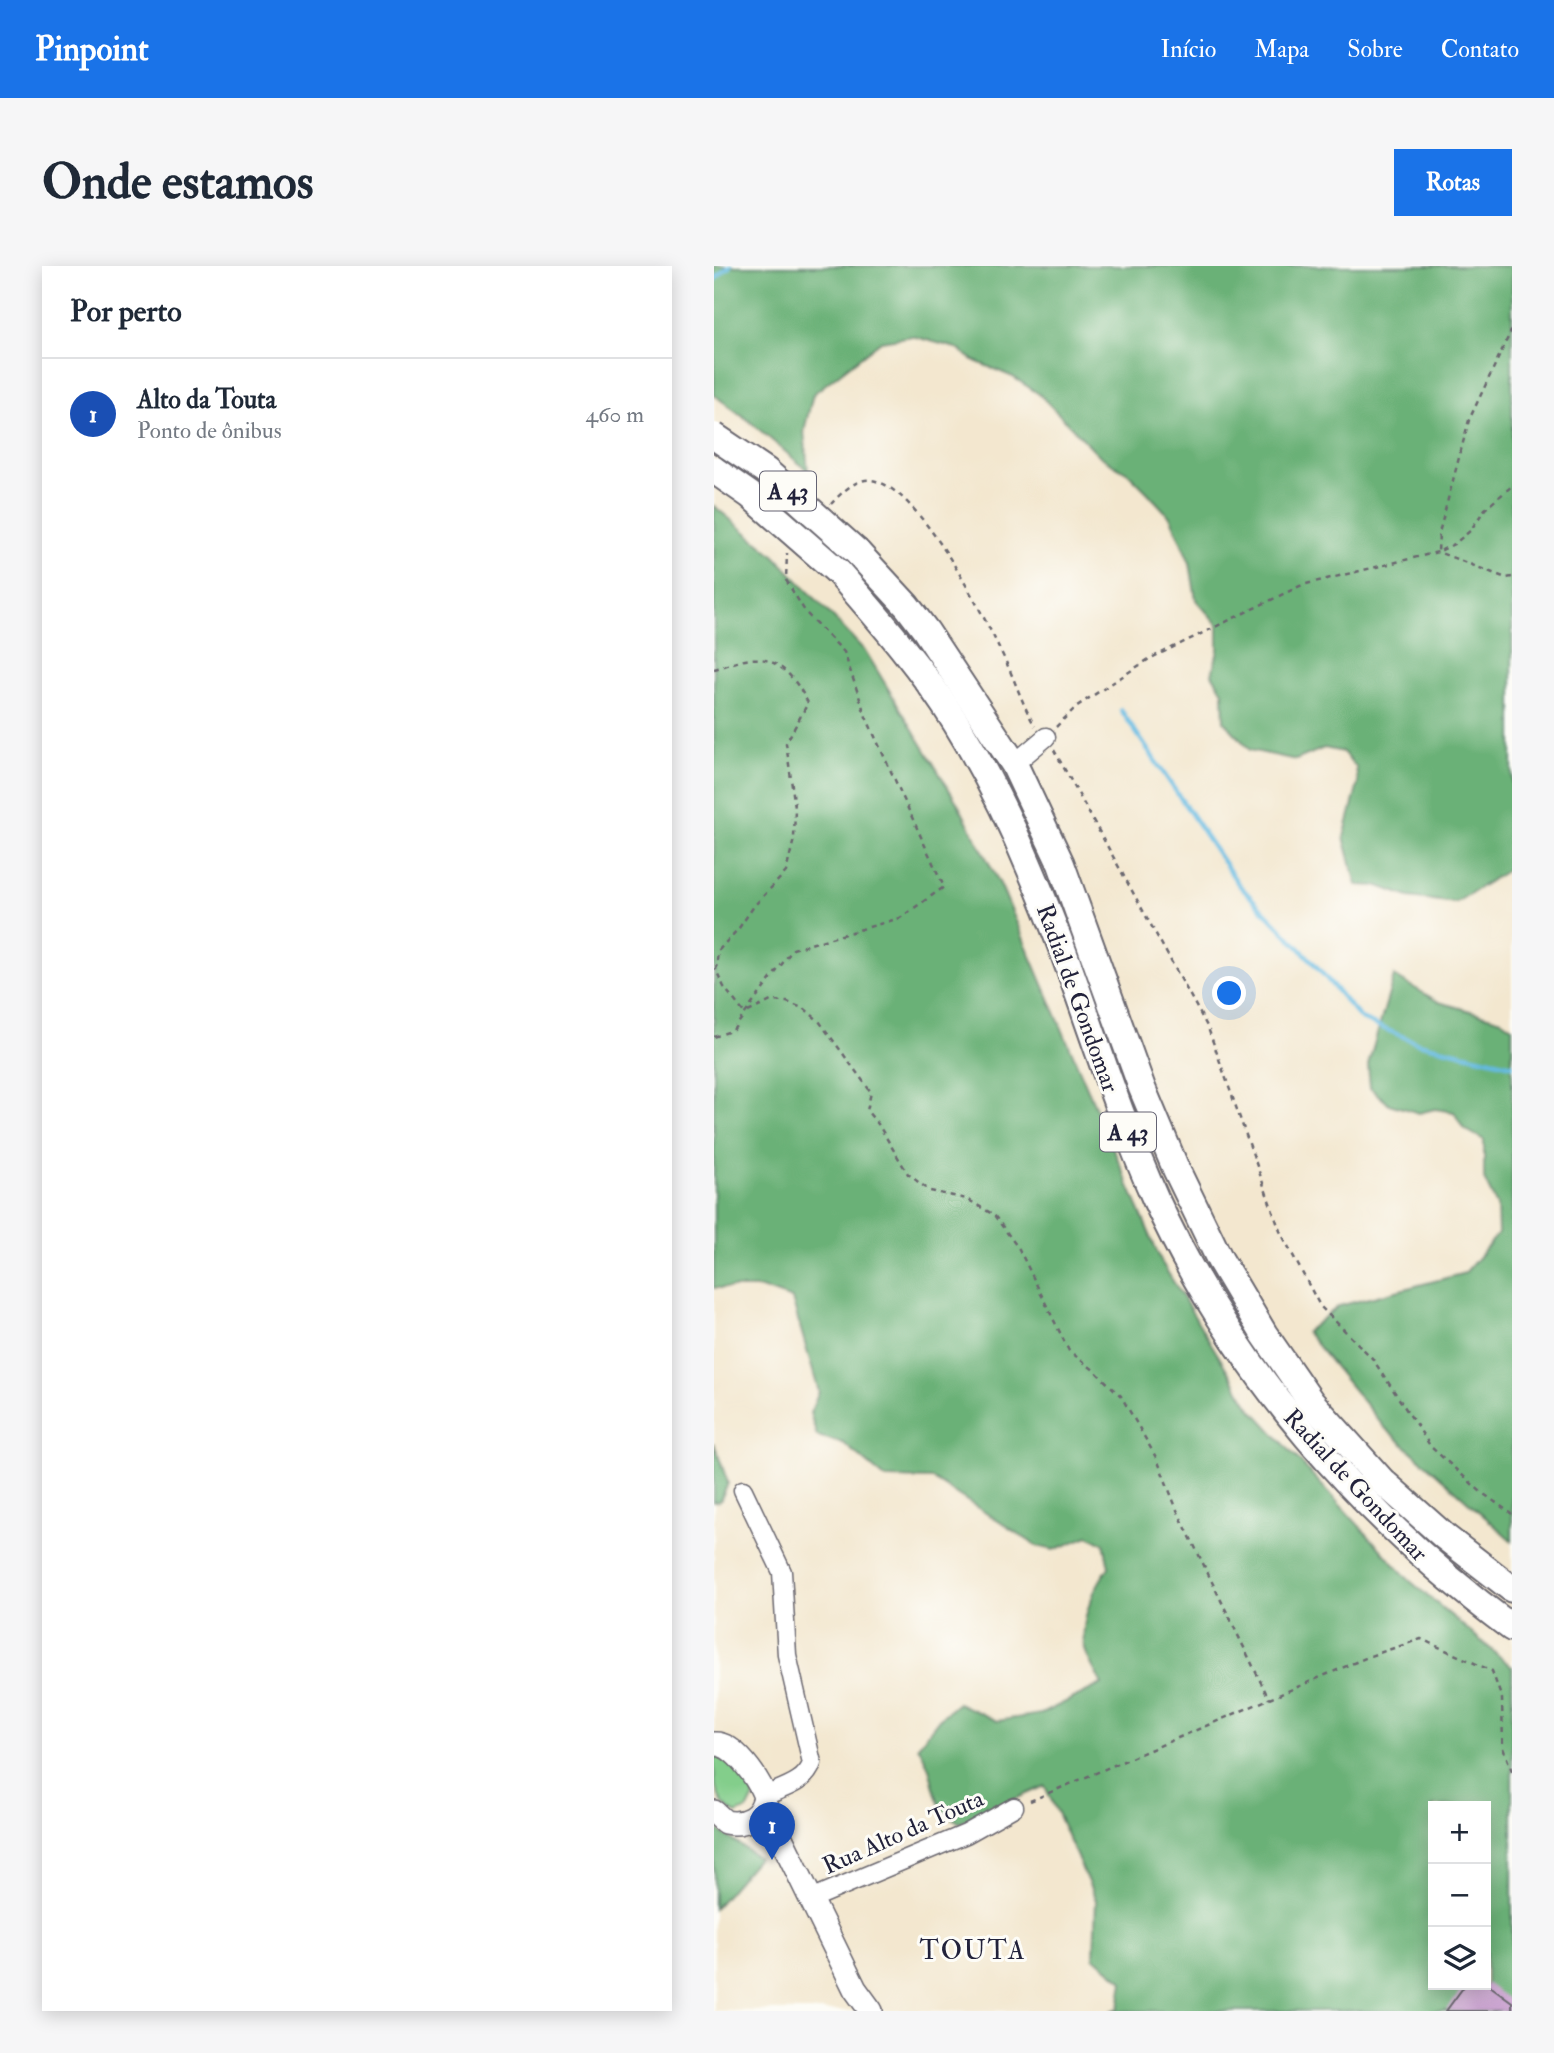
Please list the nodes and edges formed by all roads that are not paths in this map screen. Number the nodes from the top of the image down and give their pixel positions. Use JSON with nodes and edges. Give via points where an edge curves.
{"nodes":[{"id":1,"x":714,"y":436,"type":"edge"},
{"id":2,"x":714,"y":470,"type":"edge"},
{"id":3,"x":1046,"y":737,"type":"road end"},
{"id":4,"x":1014,"y":764,"type":"junction"},
{"id":5,"x":743,"y":1490,"type":"dead end"},
{"id":6,"x":1512,"y":1589,"type":"edge"},
{"id":7,"x":1512,"y":1628,"type":"edge"},
{"id":8,"x":714,"y":1724,"type":"edge"},
{"id":9,"x":723,"y":1747,"type":"edge"},
{"id":10,"x":764,"y":1799,"type":"junction"},
{"id":11,"x":1014,"y":1807,"type":"road end"},
{"id":12,"x":714,"y":1812,"type":"edge"},
{"id":13,"x":744,"y":1822,"type":"junction"},
{"id":14,"x":811,"y":1899,"type":"junction"},
{"id":15,"x":871,"y":2011,"type":"edge"}],
"edges":[{"from":1,"to":4,"type":"highway","name":"Radial de Gondomar","number":"A 43","bridge":true,"via":[[766,471],[857,552],[907,606]]},
{"from":2,"to":7,"type":"highway","name":"Radial de Gondomar","number":"A 43","bridge":true,"via":[[750,495],[838,572],[947,710],[987,777],[1032,872],[1158,1203],[1213,1306],[1280,1405],[1324,1459],[1419,1554]]},
{"from":3,"to":4,"type":"street"},
{"from":4,"to":6,"type":"highway","name":"Radial de Gondomar","number":"A 43","via":[[1061,864],[1176,1169],[1220,1260],[1264,1334],[1311,1402],[1382,1481]]},
{"from":5,"to":10,"type":"street","via":[[782,1572],[787,1655],[812,1763],[806,1775]]},
{"from":8,"to":9,"type":"main road"},
{"from":9,"to":10,"type":"main road","via":[[760,1783]]},
{"from":10,"to":13,"type":"main road","via":[[752,1819]]},
{"from":10,"to":14,"type":"main road"},
{"from":11,"to":14,"type":"street","name":"Rua Alto da Touta","via":[[966,1834]]},
{"from":12,"to":13,"type":"main road","via":[[725,1822]]},
{"from":13,"to":14,"type":"main road","via":[[762,1833]]},
{"from":14,"to":15,"type":"main road","via":[[855,1989]]}]}
